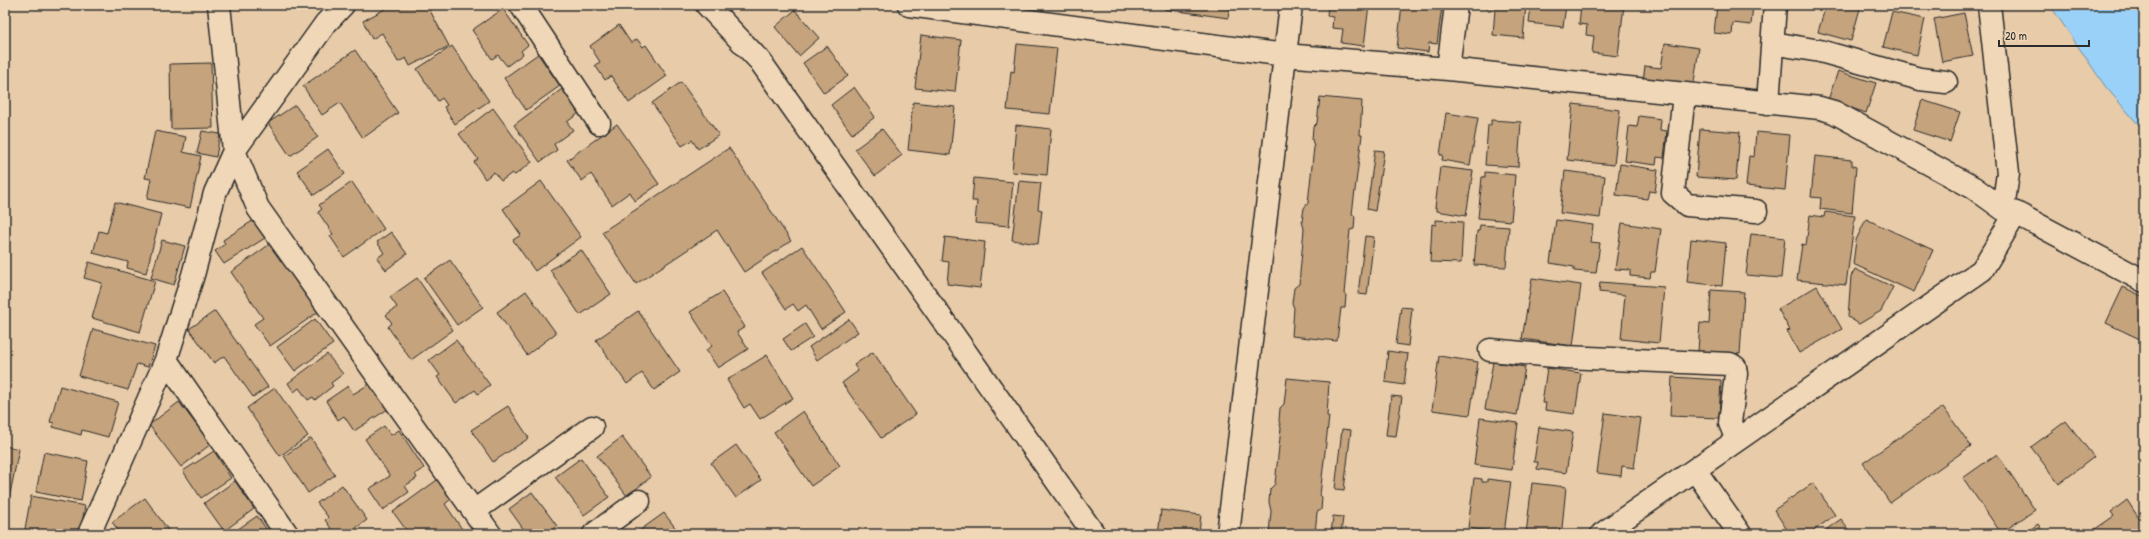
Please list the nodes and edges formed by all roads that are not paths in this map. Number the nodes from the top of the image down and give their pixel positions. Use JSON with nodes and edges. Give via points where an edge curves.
{"nodes":[{"id":1,"x":219,"y":5,"type":"edge"},
{"id":2,"x":343,"y":5,"type":"edge"},
{"id":3,"x":521,"y":5,"type":"edge"},
{"id":4,"x":707,"y":5,"type":"edge"},
{"id":5,"x":909,"y":5,"type":"edge"},
{"id":6,"x":1291,"y":5,"type":"edge"},
{"id":7,"x":1456,"y":5,"type":"edge"},
{"id":8,"x":1775,"y":5,"type":"edge"},
{"id":9,"x":1989,"y":5,"type":"edge"},
{"id":10,"x":1774,"y":43,"type":"junction"},
{"id":11,"x":1285,"y":55,"type":"junction"},
{"id":12,"x":1448,"y":69,"type":"junction"},
{"id":13,"x":1946,"y":82,"type":"dead end"},
{"id":14,"x":1684,"y":94,"type":"junction"},
{"id":15,"x":1768,"y":103,"type":"junction"},
{"id":16,"x":599,"y":123,"type":"dead end"},
{"id":17,"x":234,"y":152,"type":"junction"},
{"id":18,"x":1756,"y":211,"type":"dead end"},
{"id":19,"x":2009,"y":211,"type":"junction"},
{"id":20,"x":2144,"y":281,"type":"edge"},
{"id":21,"x":1490,"y":350,"type":"dead end"},
{"id":22,"x":166,"y":360,"type":"junction"},
{"id":23,"x":592,"y":427,"type":"dead end"},
{"id":24,"x":1737,"y":440,"type":"junction"},
{"id":25,"x":1695,"y":470,"type":"junction"},
{"id":26,"x":639,"y":501,"type":"dead end"},
{"id":27,"x":474,"y":511,"type":"junction"},
{"id":28,"x":89,"y":534,"type":"edge"},
{"id":29,"x":287,"y":534,"type":"edge"},
{"id":30,"x":490,"y":534,"type":"edge"},
{"id":31,"x":594,"y":534,"type":"edge"},
{"id":32,"x":1094,"y":534,"type":"edge"},
{"id":33,"x":1228,"y":534,"type":"edge"},
{"id":34,"x":1602,"y":534,"type":"edge"},
{"id":35,"x":1740,"y":534,"type":"edge"}],
"edges":[{"from":1,"to":17,"type":"street"},
{"from":2,"to":17,"type":"street","via":[[326,22]]},
{"from":3,"to":16,"type":"street"},
{"from":4,"to":32,"type":"street","via":[[760,61]]},
{"from":5,"to":11,"type":"street"},
{"from":6,"to":11,"type":"street"},
{"from":7,"to":12,"type":"street"},
{"from":8,"to":10,"type":"street"},
{"from":9,"to":19,"type":"street","via":[[2008,172]]},
{"from":10,"to":13,"type":"street","via":[[1820,51],[1920,79]]},
{"from":10,"to":15,"type":"street"},
{"from":11,"to":12,"type":"street"},
{"from":11,"to":33,"type":"street"},
{"from":12,"to":14,"type":"street"},
{"from":14,"to":15,"type":"street"},
{"from":14,"to":18,"type":"street","via":[[1673,193],[1687,205]]},
{"from":15,"to":19,"type":"street","via":[[1820,108],[1834,112],[1974,188]]},
{"from":17,"to":22,"type":"street","via":[[215,193]]},
{"from":17,"to":27,"type":"street","via":[[258,208]]},
{"from":19,"to":20,"type":"street"},
{"from":19,"to":24,"type":"street","via":[[1982,270]]},
{"from":21,"to":24,"type":"street","via":[[1565,357],[1730,364],[1735,367],[1736,374],[1730,423]]},
{"from":22,"to":28,"type":"street"},
{"from":22,"to":29,"type":"street"},
{"from":23,"to":27,"type":"street"},
{"from":24,"to":25,"type":"street"},
{"from":25,"to":34,"type":"street"},
{"from":25,"to":35,"type":"street"},
{"from":26,"to":31,"type":"street"},
{"from":27,"to":30,"type":"street"}]}
